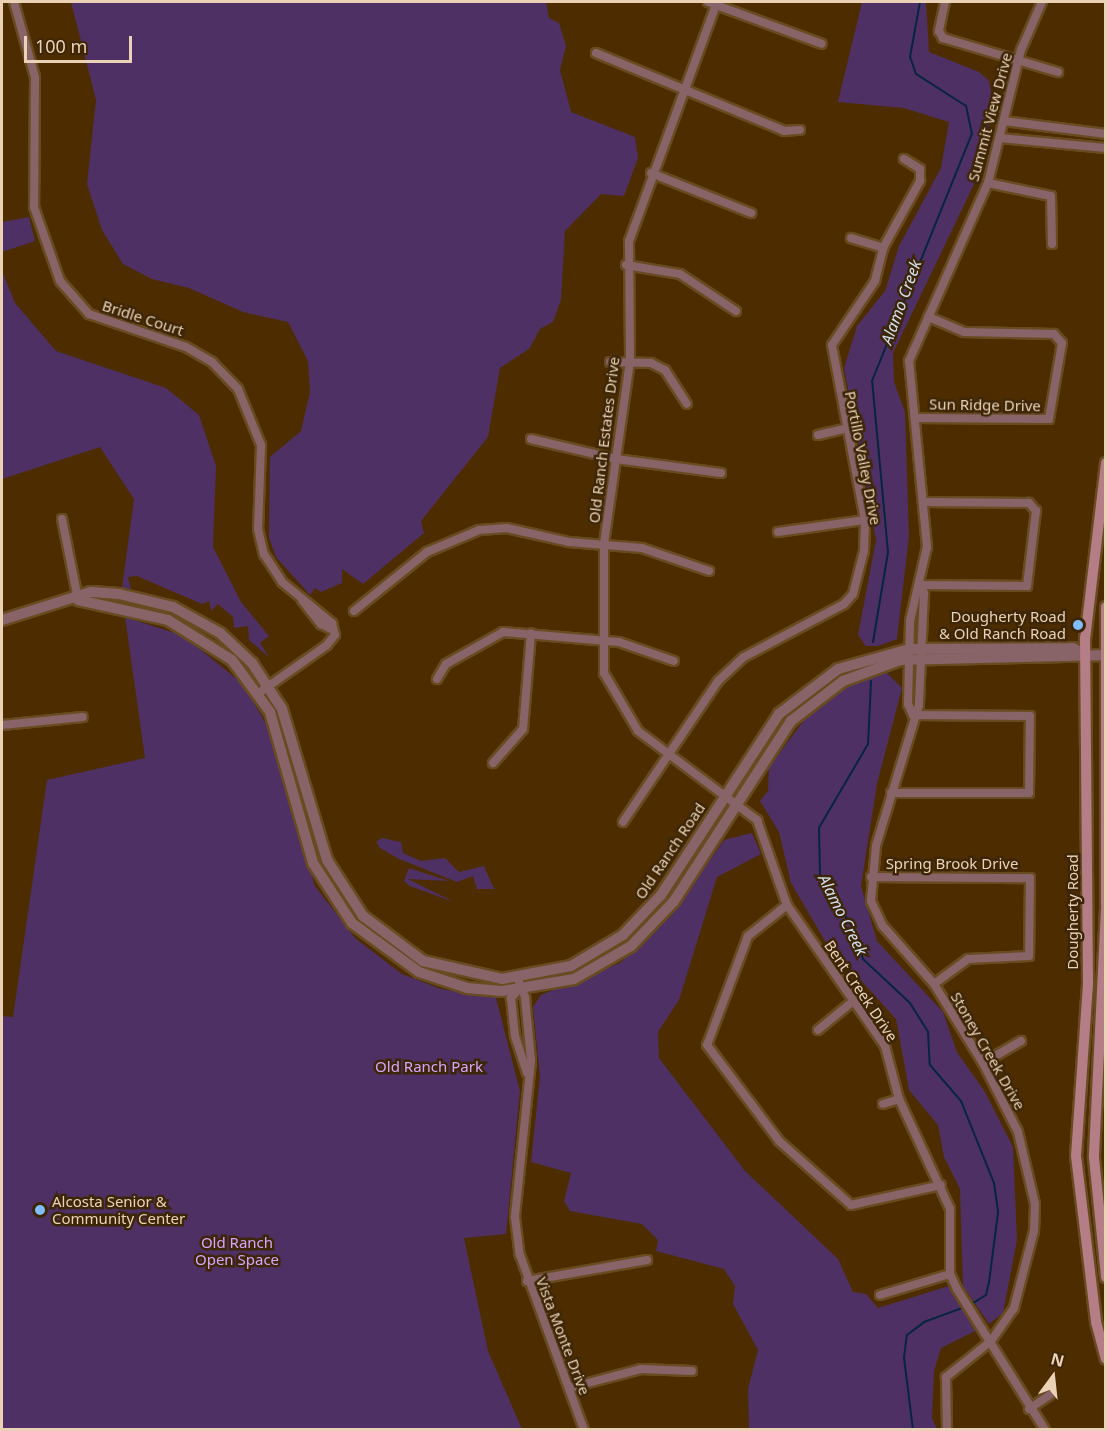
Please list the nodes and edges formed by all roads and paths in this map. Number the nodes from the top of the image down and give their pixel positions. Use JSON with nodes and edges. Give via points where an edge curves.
{"nodes":[{"id":1,"x":14,"y":2,"type":"edge"},
{"id":2,"x":945,"y":2,"type":"edge"},
{"id":3,"x":1042,"y":2,"type":"edge"},
{"id":4,"x":713,"y":3,"type":"edge"},
{"id":5,"x":822,"y":44,"type":"dead end"},
{"id":6,"x":596,"y":53,"type":"dead end"},
{"id":7,"x":1018,"y":62,"type":"junction"},
{"id":8,"x":1058,"y":72,"type":"dead end"},
{"id":9,"x":683,"y":93,"type":"junction"},
{"id":10,"x":1004,"y":121,"type":"junction"},
{"id":11,"x":800,"y":130,"type":"dead end"},
{"id":12,"x":1106,"y":134,"type":"edge"},
{"id":13,"x":1000,"y":138,"type":"junction"},
{"id":14,"x":1106,"y":148,"type":"edge"},
{"id":15,"x":904,"y":159,"type":"dead end"},
{"id":16,"x":651,"y":173,"type":"junction"},
{"id":17,"x":988,"y":183,"type":"junction"},
{"id":18,"x":751,"y":213,"type":"dead end"},
{"id":19,"x":851,"y":238,"type":"dead end"},
{"id":20,"x":1052,"y":244,"type":"dead end"},
{"id":21,"x":883,"y":248,"type":"junction"},
{"id":22,"x":626,"y":265,"type":"junction"},
{"id":23,"x":736,"y":311,"type":"dead end"},
{"id":24,"x":928,"y":317,"type":"junction"},
{"id":25,"x":630,"y":361,"type":"junction"},
{"id":26,"x":610,"y":362,"type":"dead end"},
{"id":27,"x":687,"y":404,"type":"dead end"},
{"id":28,"x":917,"y":418,"type":"junction"},
{"id":29,"x":844,"y":429,"type":"junction"},
{"id":30,"x":818,"y":435,"type":"dead end"},
{"id":31,"x":531,"y":439,"type":"dead end"},
{"id":32,"x":616,"y":459,"type":"junction"},
{"id":33,"x":1106,"y":463,"type":"edge"},
{"id":34,"x":721,"y":473,"type":"dead end"},
{"id":35,"x":924,"y":502,"type":"junction"},
{"id":36,"x":63,"y":519,"type":"dead end"},
{"id":37,"x":865,"y":520,"type":"junction"},
{"id":38,"x":778,"y":532,"type":"dead end"},
{"id":39,"x":604,"y":544,"type":"junction"},
{"id":40,"x":709,"y":571,"type":"dead end"},
{"id":41,"x":920,"y":585,"type":"junction"},
{"id":42,"x":78,"y":600,"type":"junction"},
{"id":43,"x":1106,"y":607,"type":"edge"},
{"id":44,"x":354,"y":611,"type":"dead end"},
{"id":45,"x":2,"y":620,"type":"edge"},
{"id":46,"x":531,"y":633,"type":"junction"},
{"id":47,"x":601,"y":643,"type":"junction"},
{"id":48,"x":909,"y":654,"type":"junction"},
{"id":49,"x":921,"y":654,"type":"junction"},
{"id":50,"x":1085,"y":655,"type":"junction"},
{"id":51,"x":1102,"y":655,"type":"junction"},
{"id":52,"x":674,"y":661,"type":"dead end"},
{"id":53,"x":437,"y":679,"type":"dead end"},
{"id":54,"x":268,"y":686,"type":"junction"},
{"id":55,"x":259,"y":693,"type":"junction"},
{"id":56,"x":913,"y":715,"type":"junction"},
{"id":57,"x":83,"y":717,"type":"dead end"},
{"id":58,"x":2,"y":725,"type":"edge"},
{"id":59,"x":670,"y":758,"type":"junction"},
{"id":60,"x":493,"y":763,"type":"dead end"},
{"id":61,"x":891,"y":793,"type":"junction"},
{"id":62,"x":725,"y":796,"type":"junction"},
{"id":63,"x":735,"y":803,"type":"junction"},
{"id":64,"x":623,"y":822,"type":"dead end"},
{"id":65,"x":871,"y":877,"type":"junction"},
{"id":66,"x":787,"y":905,"type":"junction"},
{"id":67,"x":1106,"y":907,"type":"edge"},
{"id":68,"x":517,"y":977,"type":"junction"},
{"id":69,"x":934,"y":984,"type":"junction"},
{"id":70,"x":518,"y":990,"type":"junction"},
{"id":71,"x":852,"y":1002,"type":"junction"},
{"id":72,"x":818,"y":1030,"type":"dead end"},
{"id":73,"x":1021,"y":1041,"type":"dead end"},
{"id":74,"x":983,"y":1063,"type":"junction"},
{"id":75,"x":528,"y":1073,"type":"junction"},
{"id":76,"x":898,"y":1099,"type":"junction"},
{"id":77,"x":883,"y":1104,"type":"dead end"},
{"id":78,"x":941,"y":1185,"type":"junction"},
{"id":79,"x":647,"y":1260,"type":"dead end"},
{"id":80,"x":950,"y":1274,"type":"junction"},
{"id":81,"x":1106,"y":1277,"type":"edge"},
{"id":82,"x":527,"y":1281,"type":"junction"},
{"id":83,"x":880,"y":1295,"type":"dead end"},
{"id":84,"x":991,"y":1341,"type":"junction"},
{"id":85,"x":1106,"y":1359,"type":"edge"},
{"id":86,"x":692,"y":1371,"type":"dead end"},
{"id":87,"x":569,"y":1388,"type":"junction"},
{"id":88,"x":1050,"y":1395,"type":"dead end"},
{"id":89,"x":1029,"y":1409,"type":"junction"},
{"id":90,"x":584,"y":1430,"type":"edge"},
{"id":91,"x":947,"y":1430,"type":"edge"},
{"id":92,"x":1045,"y":1430,"type":"edge"}],
"edges":[{"from":1,"to":54,"type":"street","name":"Bridle Court","via":[[35,77],[34,207],[60,281],[89,314],[186,347],[212,362],[238,389],[261,445],[259,540],[273,570],[302,600],[328,618],[333,630],[327,645]]},
{"from":2,"to":7,"type":"street","via":[[943,38]]},
{"from":3,"to":7,"type":"street","name":"Summit View Drive"},
{"from":4,"to":5,"type":"street"},
{"from":4,"to":9,"type":"street","name":"Old Ranch Estates Drive"},
{"from":6,"to":9,"type":"street"},
{"from":7,"to":8,"type":"street"},
{"from":7,"to":10,"type":"street","name":"Summit View Drive"},
{"from":9,"to":11,"type":"street","via":[[784,131]]},
{"from":9,"to":16,"type":"street","name":"Old Ranch Estates Drive"},
{"from":10,"to":12,"type":"street"},
{"from":10,"to":13,"type":"street","name":"Summit View Drive"},
{"from":13,"to":14,"type":"street"},
{"from":13,"to":17,"type":"street","name":"Summit View Drive"},
{"from":15,"to":21,"type":"street","name":"Portillo Valley Drive","via":[[920,169],[910,202]]},
{"from":16,"to":18,"type":"street"},
{"from":16,"to":22,"type":"street","name":"Old Ranch Estates Drive"},
{"from":17,"to":20,"type":"street","via":[[1051,196]]},
{"from":17,"to":24,"type":"street","name":"Summit View Drive"},
{"from":19,"to":21,"type":"street"},
{"from":21,"to":29,"type":"street","name":"Portillo Valley Drive","via":[[875,281],[839,328],[832,345]]},
{"from":22,"to":23,"type":"street","via":[[680,274]]},
{"from":22,"to":25,"type":"street","name":"Old Ranch Estates Drive"},
{"from":24,"to":28,"type":"street","name":"Summit View Drive","via":[[909,360]]},
{"from":24,"to":28,"type":"street","name":"Sun Ridge Drive","via":[[964,332],[1054,334],[1062,343],[1049,419]]},
{"from":25,"to":26,"type":"street"},
{"from":25,"to":27,"type":"street","via":[[665,369]]},
{"from":25,"to":32,"type":"street","name":"Old Ranch Estates Drive"},
{"from":28,"to":35,"type":"street","name":"Summit View Drive"},
{"from":29,"to":30,"type":"street"},
{"from":29,"to":37,"type":"street","name":"Portillo Valley Drive"},
{"from":31,"to":32,"type":"street"},
{"from":32,"to":34,"type":"street","via":[[703,475]]},
{"from":32,"to":39,"type":"street","name":"Old Ranch Estates Drive"},
{"from":33,"to":50,"type":"main road","name":"Dougherty Road"},
{"from":35,"to":41,"type":"street","name":"Summit View Drive","via":[[927,547]]},
{"from":35,"to":41,"type":"street","via":[[1029,503],[1036,511],[1027,586]]},
{"from":36,"to":42,"type":"street"},
{"from":37,"to":38,"type":"street"},
{"from":37,"to":59,"type":"street","name":"Portillo Valley Drive","via":[[864,551],[853,594],[844,604],[744,657],[697,708]]},
{"from":39,"to":40,"type":"street","via":[[642,548]]},
{"from":39,"to":44,"type":"street","via":[[507,528],[479,530],[427,552]]},
{"from":39,"to":47,"type":"street","name":"Old Ranch Estates Drive"},
{"from":41,"to":48,"type":"street","name":"Summit View Drive","via":[[911,603]]},
{"from":41,"to":49,"type":"street","name":"Summit View Drive","via":[[924,593]]},
{"from":42,"to":45,"type":"street","name":"Old Ranch Road"},
{"from":42,"to":54,"type":"street","name":"Old Ranch Road","via":[[90,592],[119,594],[173,607],[220,633]]},
{"from":42,"to":55,"type":"street","name":"Old Ranch Road","via":[[140,610],[192,631],[232,660]]},
{"from":43,"to":51,"type":"main road","name":"Dougherty Road"},
{"from":46,"to":47,"type":"street"},
{"from":46,"to":53,"type":"street","via":[[503,632],[479,642],[446,664]]},
{"from":46,"to":60,"type":"street","via":[[523,729]]},
{"from":47,"to":52,"type":"street","via":[[619,642]]},
{"from":47,"to":59,"type":"street","name":"Old Ranch Estates Drive","via":[[604,673],[618,703],[638,731]]},
{"from":48,"to":49,"type":"street","name":"Old Ranch Road"},
{"from":48,"to":56,"type":"street","name":"Stoney Creek Drive"},
{"from":48,"to":62,"type":"street","name":"Old Ranch Road","via":[[864,658],[806,690],[779,714]]},
{"from":48,"to":63,"type":"street","name":"Old Ranch Road","via":[[866,668],[814,699],[790,721]]},
{"from":49,"to":50,"type":"street","name":"Old Ranch Road","via":[[1073,648]]},
{"from":49,"to":56,"type":"street","name":"Stoney Creek Drive","via":[[919,705]]},
{"from":50,"to":51,"type":"street","name":"Old Ranch Road"},
{"from":50,"to":85,"type":"main road","name":"Dougherty Road","via":[[1088,984],[1076,1156],[1096,1322]]},
{"from":51,"to":67,"type":"main road","name":"Dougherty Road"},
{"from":54,"to":55,"type":"street","name":"Bridle Court"},
{"from":54,"to":68,"type":"street","name":"Old Ranch Road","via":[[294,740],[327,860],[363,916],[409,953],[443,969]]},
{"from":55,"to":70,"type":"street","name":"Old Ranch Road","via":[[281,742],[313,863],[352,923],[419,972],[467,987]]},
{"from":56,"to":61,"type":"street","name":"Stoney Creek Drive"},
{"from":56,"to":61,"type":"street","via":[[1030,716],[1029,793]]},
{"from":57,"to":58,"type":"street"},
{"from":59,"to":62,"type":"street","name":"Old Ranch Estates Drive"},
{"from":59,"to":64,"type":"street"},
{"from":61,"to":65,"type":"street","name":"Stoney Creek Drive"},
{"from":62,"to":63,"type":"street","name":"Old Ranch Estates Drive"},
{"from":62,"to":68,"type":"street","name":"Old Ranch Road","via":[[661,895],[624,935],[571,966]]},
{"from":63,"to":66,"type":"street","name":"Bent Creek Drive","via":[[761,827]]},
{"from":63,"to":70,"type":"street","name":"Old Ranch Road","via":[[674,901],[631,946],[574,978]]},
{"from":65,"to":69,"type":"street","name":"Stoney Creek Drive","via":[[871,901],[882,925]]},
{"from":65,"to":69,"type":"street","name":"Spring Brook Drive","via":[[1030,878],[1029,956],[968,959]]},
{"from":66,"to":71,"type":"street","name":"Bent Creek Drive"},
{"from":66,"to":78,"type":"street","via":[[748,936],[706,1045],[779,1141],[851,1205]]},
{"from":67,"to":81,"type":"main road","name":"Dougherty Road","via":[[1094,1158]]},
{"from":68,"to":70,"type":"street","name":"Vista Monte Drive"},
{"from":69,"to":74,"type":"street","name":"Stoney Creek Drive"},
{"from":70,"to":75,"type":"street","name":"Vista Monte Drive","via":[[525,997]]},
{"from":70,"to":75,"type":"street","name":"Vista Monte Drive","via":[[511,998],[515,1036]]},
{"from":71,"to":72,"type":"street"},
{"from":71,"to":76,"type":"street","name":"Bent Creek Drive","via":[[885,1046]]},
{"from":73,"to":74,"type":"street"},
{"from":74,"to":84,"type":"street","name":"Stoney Creek Drive","via":[[1018,1132],[1035,1218],[1014,1308]]},
{"from":75,"to":82,"type":"street","name":"Vista Monte Drive","via":[[530,1103],[516,1217]]},
{"from":76,"to":77,"type":"street"},
{"from":76,"to":78,"type":"street","name":"Bent Creek Drive"},
{"from":78,"to":80,"type":"street","name":"Bent Creek Drive","via":[[950,1209]]},
{"from":79,"to":82,"type":"street"},
{"from":80,"to":83,"type":"street"},
{"from":80,"to":84,"type":"street","name":"Bent Creek Drive"},
{"from":82,"to":87,"type":"street","name":"Vista Monte Drive"},
{"from":84,"to":89,"type":"street","name":"Bent Creek Drive"},
{"from":84,"to":91,"type":"street","name":"Stoney Creek Drive","via":[[946,1377]]},
{"from":86,"to":87,"type":"street","via":[[641,1369]]},
{"from":87,"to":90,"type":"street","name":"Vista Monte Drive"},
{"from":88,"to":89,"type":"street"},
{"from":89,"to":92,"type":"street","name":"Bent Creek Drive"}]}
